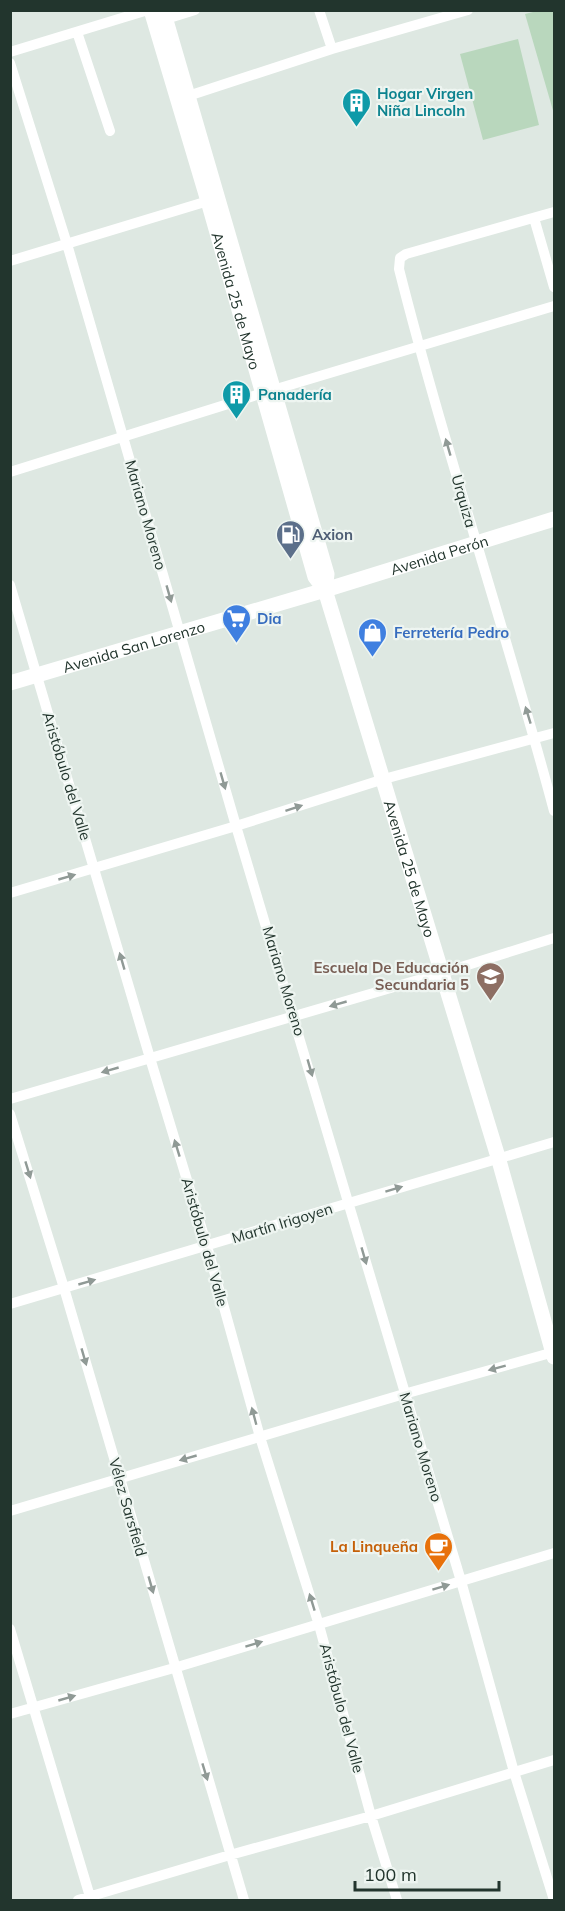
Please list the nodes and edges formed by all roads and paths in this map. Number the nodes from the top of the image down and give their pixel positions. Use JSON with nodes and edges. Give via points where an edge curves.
{"nodes":[{"id":1,"x":195,"y":10,"type":"edge"},
{"id":2,"x":320,"y":10,"type":"edge"},
{"id":3,"x":468,"y":10,"type":"edge"},
{"id":4,"x":156,"y":15,"type":"edge"},
{"id":5,"x":77,"y":32,"type":"junction"},
{"id":6,"x":332,"y":49,"type":"junction"},
{"id":7,"x":10,"y":52,"type":"edge"},
{"id":8,"x":10,"y":63,"type":"edge"},
{"id":9,"x":188,"y":96,"type":"junction"},
{"id":10,"x":110,"y":131,"type":"dead end"},
{"id":11,"x":214,"y":199,"type":"junction"},
{"id":12,"x":555,"y":212,"type":"edge"},
{"id":13,"x":534,"y":218,"type":"junction"},
{"id":14,"x":67,"y":244,"type":"junction"},
{"id":15,"x":10,"y":261,"type":"edge"},
{"id":16,"x":555,"y":287,"type":"edge"},
{"id":17,"x":555,"y":306,"type":"edge"},
{"id":18,"x":419,"y":347,"type":"junction"},
{"id":19,"x":268,"y":391,"type":"junction"},
{"id":20,"x":123,"y":437,"type":"junction"},
{"id":21,"x":10,"y":472,"type":"edge"},
{"id":22,"x":555,"y":519,"type":"edge"},
{"id":23,"x":477,"y":543,"type":"junction"},
{"id":24,"x":10,"y":585,"type":"edge"},
{"id":25,"x":326,"y":590,"type":"junction"},
{"id":26,"x":180,"y":632,"type":"junction"},
{"id":27,"x":37,"y":675,"type":"junction"},
{"id":28,"x":10,"y":683,"type":"edge"},
{"id":29,"x":555,"y":733,"type":"edge"},
{"id":30,"x":535,"y":738,"type":"junction"},
{"id":31,"x":384,"y":779,"type":"junction"},
{"id":32,"x":555,"y":811,"type":"edge"},
{"id":33,"x":236,"y":826,"type":"junction"},
{"id":34,"x":95,"y":869,"type":"junction"},
{"id":35,"x":10,"y":893,"type":"edge"},
{"id":36,"x":555,"y":938,"type":"edge"},
{"id":37,"x":442,"y":973,"type":"junction"},
{"id":38,"x":294,"y":1016,"type":"junction"},
{"id":39,"x":150,"y":1058,"type":"junction"},
{"id":40,"x":10,"y":1099,"type":"edge"},
{"id":41,"x":10,"y":1114,"type":"edge"},
{"id":42,"x":555,"y":1142,"type":"edge"},
{"id":43,"x":498,"y":1157,"type":"junction"},
{"id":44,"x":349,"y":1202,"type":"junction"},
{"id":45,"x":207,"y":1246,"type":"junction"},
{"id":46,"x":64,"y":1288,"type":"junction"},
{"id":47,"x":10,"y":1304,"type":"edge"},
{"id":48,"x":554,"y":1354,"type":"edge"},
{"id":49,"x":404,"y":1394,"type":"junction"},
{"id":50,"x":260,"y":1437,"type":"junction"},
{"id":51,"x":120,"y":1477,"type":"junction"},
{"id":52,"x":10,"y":1511,"type":"edge"},
{"id":53,"x":555,"y":1553,"type":"edge"},
{"id":54,"x":461,"y":1581,"type":"junction"},
{"id":55,"x":319,"y":1624,"type":"junction"},
{"id":56,"x":10,"y":1629,"type":"edge"},
{"id":57,"x":174,"y":1668,"type":"junction"},
{"id":58,"x":34,"y":1707,"type":"junction"},
{"id":59,"x":10,"y":1714,"type":"edge"},
{"id":60,"x":555,"y":1760,"type":"edge"},
{"id":61,"x":513,"y":1772,"type":"junction"},
{"id":62,"x":371,"y":1816,"type":"junction"},
{"id":63,"x":230,"y":1855,"type":"junction"},
{"id":64,"x":90,"y":1899,"type":"edge"},
{"id":65,"x":78,"y":1900,"type":"edge"},
{"id":66,"x":244,"y":1900,"type":"edge"},
{"id":67,"x":397,"y":1900,"type":"edge"},
{"id":68,"x":554,"y":1900,"type":"edge"}],
"edges":[{"from":1,"to":4,"type":"street"},
{"from":2,"to":6,"type":"street"},
{"from":3,"to":6,"type":"street"},
{"from":4,"to":5,"type":"street"},
{"from":4,"to":9,"type":"main road","name":"Avenida 25 de Mayo"},
{"from":4,"to":11,"type":"main road","name":"Avenida 25 de Mayo"},
{"from":5,"to":7,"type":"street"},
{"from":5,"to":10,"type":"street"},
{"from":6,"to":9,"type":"street"},
{"from":8,"to":14,"type":"street","name":"Mariano Moreno"},
{"from":9,"to":11,"type":"main road","name":"Avenida 25 de Mayo"},
{"from":11,"to":14,"type":"street"},
{"from":11,"to":19,"type":"main road","name":"Avenida 25 de Mayo"},
{"from":12,"to":13,"type":"street"},
{"from":13,"to":16,"type":"street"},
{"from":13,"to":18,"type":"street","name":"Urquiza","via":[[400,258],[399,268]]},
{"from":14,"to":15,"type":"street"},
{"from":14,"to":20,"type":"street","name":"Mariano Moreno"},
{"from":17,"to":18,"type":"street"},
{"from":18,"to":19,"type":"street"},
{"from":23,"to":18,"type":"street","name":"Urquiza","one_way":true},
{"from":19,"to":20,"type":"street"},
{"from":19,"to":25,"type":"main road","name":"Avenida 25 de Mayo","via":[[315,577]]},
{"from":20,"to":21,"type":"street"},
{"from":20,"to":26,"type":"street","name":"Mariano Moreno","one_way":true},
{"from":22,"to":23,"type":"main road","name":"Avenida Perón"},
{"from":23,"to":25,"type":"main road","name":"Avenida Perón"},
{"from":30,"to":23,"type":"street","name":"Urquiza","one_way":true},
{"from":24,"to":27,"type":"street","name":"Aristóbulo del Valle"},
{"from":25,"to":26,"type":"main road","name":"Avenida San Lorenzo"},
{"from":25,"to":31,"type":"main road","name":"Avenida 25 de Mayo"},
{"from":26,"to":27,"type":"main road","name":"Avenida San Lorenzo"},
{"from":26,"to":33,"type":"street","name":"Mariano Moreno","one_way":true},
{"from":27,"to":28,"type":"main road","name":"Avenida San Lorenzo"},
{"from":27,"to":34,"type":"street","name":"Aristóbulo del Valle"},
{"from":29,"to":30,"type":"street"},
{"from":30,"to":31,"type":"street"},
{"from":30,"to":32,"type":"street","name":"Urquiza"},
{"from":33,"to":31,"type":"street","one_way":true},
{"from":31,"to":37,"type":"main road","name":"Avenida 25 de Mayo"},
{"from":33,"to":34,"type":"street"},
{"from":33,"to":38,"type":"street","name":"Mariano Moreno"},
{"from":35,"to":34,"type":"street","one_way":true},
{"from":39,"to":34,"type":"street","name":"Aristóbulo del Valle","one_way":true},
{"from":36,"to":37,"type":"street"},
{"from":37,"to":38,"type":"street","one_way":true},
{"from":37,"to":43,"type":"main road","name":"Avenida 25 de Mayo"},
{"from":38,"to":39,"type":"street"},
{"from":38,"to":44,"type":"street","name":"Mariano Moreno","one_way":true},
{"from":39,"to":40,"type":"street","one_way":true},
{"from":45,"to":39,"type":"street","name":"Aristóbulo del Valle","one_way":true},
{"from":41,"to":46,"type":"street","name":"Vélez Sarsfield","one_way":true},
{"from":42,"to":43,"type":"street","name":"Martín Irigoyen"},
{"from":44,"to":43,"type":"street","name":"Martín Irigoyen","one_way":true},
{"from":43,"to":48,"type":"main road","name":"Avenida 25 de Mayo"},
{"from":44,"to":45,"type":"street","name":"Martín Irigoyen"},
{"from":44,"to":49,"type":"street","name":"Mariano Moreno","one_way":true},
{"from":46,"to":45,"type":"street","name":"Martín Irigoyen","one_way":true},
{"from":50,"to":45,"type":"street","name":"Aristóbulo del Valle","one_way":true},
{"from":46,"to":47,"type":"street","name":"Martín Irigoyen"},
{"from":46,"to":51,"type":"street","name":"Vélez Sarsfield","one_way":true},
{"from":48,"to":49,"type":"street","one_way":true},
{"from":49,"to":50,"type":"street"},
{"from":49,"to":54,"type":"street","name":"Mariano Moreno"},
{"from":50,"to":51,"type":"street","one_way":true},
{"from":55,"to":50,"type":"street","name":"Aristóbulo del Valle","one_way":true},
{"from":51,"to":52,"type":"street"},
{"from":51,"to":57,"type":"street","name":"Vélez Sarsfield","one_way":true},
{"from":53,"to":54,"type":"street"},
{"from":55,"to":54,"type":"street","one_way":true},
{"from":54,"to":61,"type":"street","name":"Mariano Moreno"},
{"from":57,"to":55,"type":"street","one_way":true},
{"from":55,"to":62,"type":"street","name":"Aristóbulo del Valle"},
{"from":56,"to":58,"type":"street"},
{"from":58,"to":57,"type":"street","one_way":true},
{"from":57,"to":63,"type":"street","name":"Vélez Sarsfield","one_way":true},
{"from":58,"to":59,"type":"street"},
{"from":58,"to":64,"type":"street"},
{"from":60,"to":61,"type":"street"},
{"from":61,"to":62,"type":"street"},
{"from":61,"to":68,"type":"street","name":"Mariano Moreno"},
{"from":62,"to":63,"type":"street"},
{"from":62,"to":67,"type":"street","name":"Aristóbulo del Valle"},
{"from":63,"to":64,"type":"street"},
{"from":63,"to":66,"type":"street","name":"Vélez Sarsfield"},
{"from":64,"to":65,"type":"street"}]}
